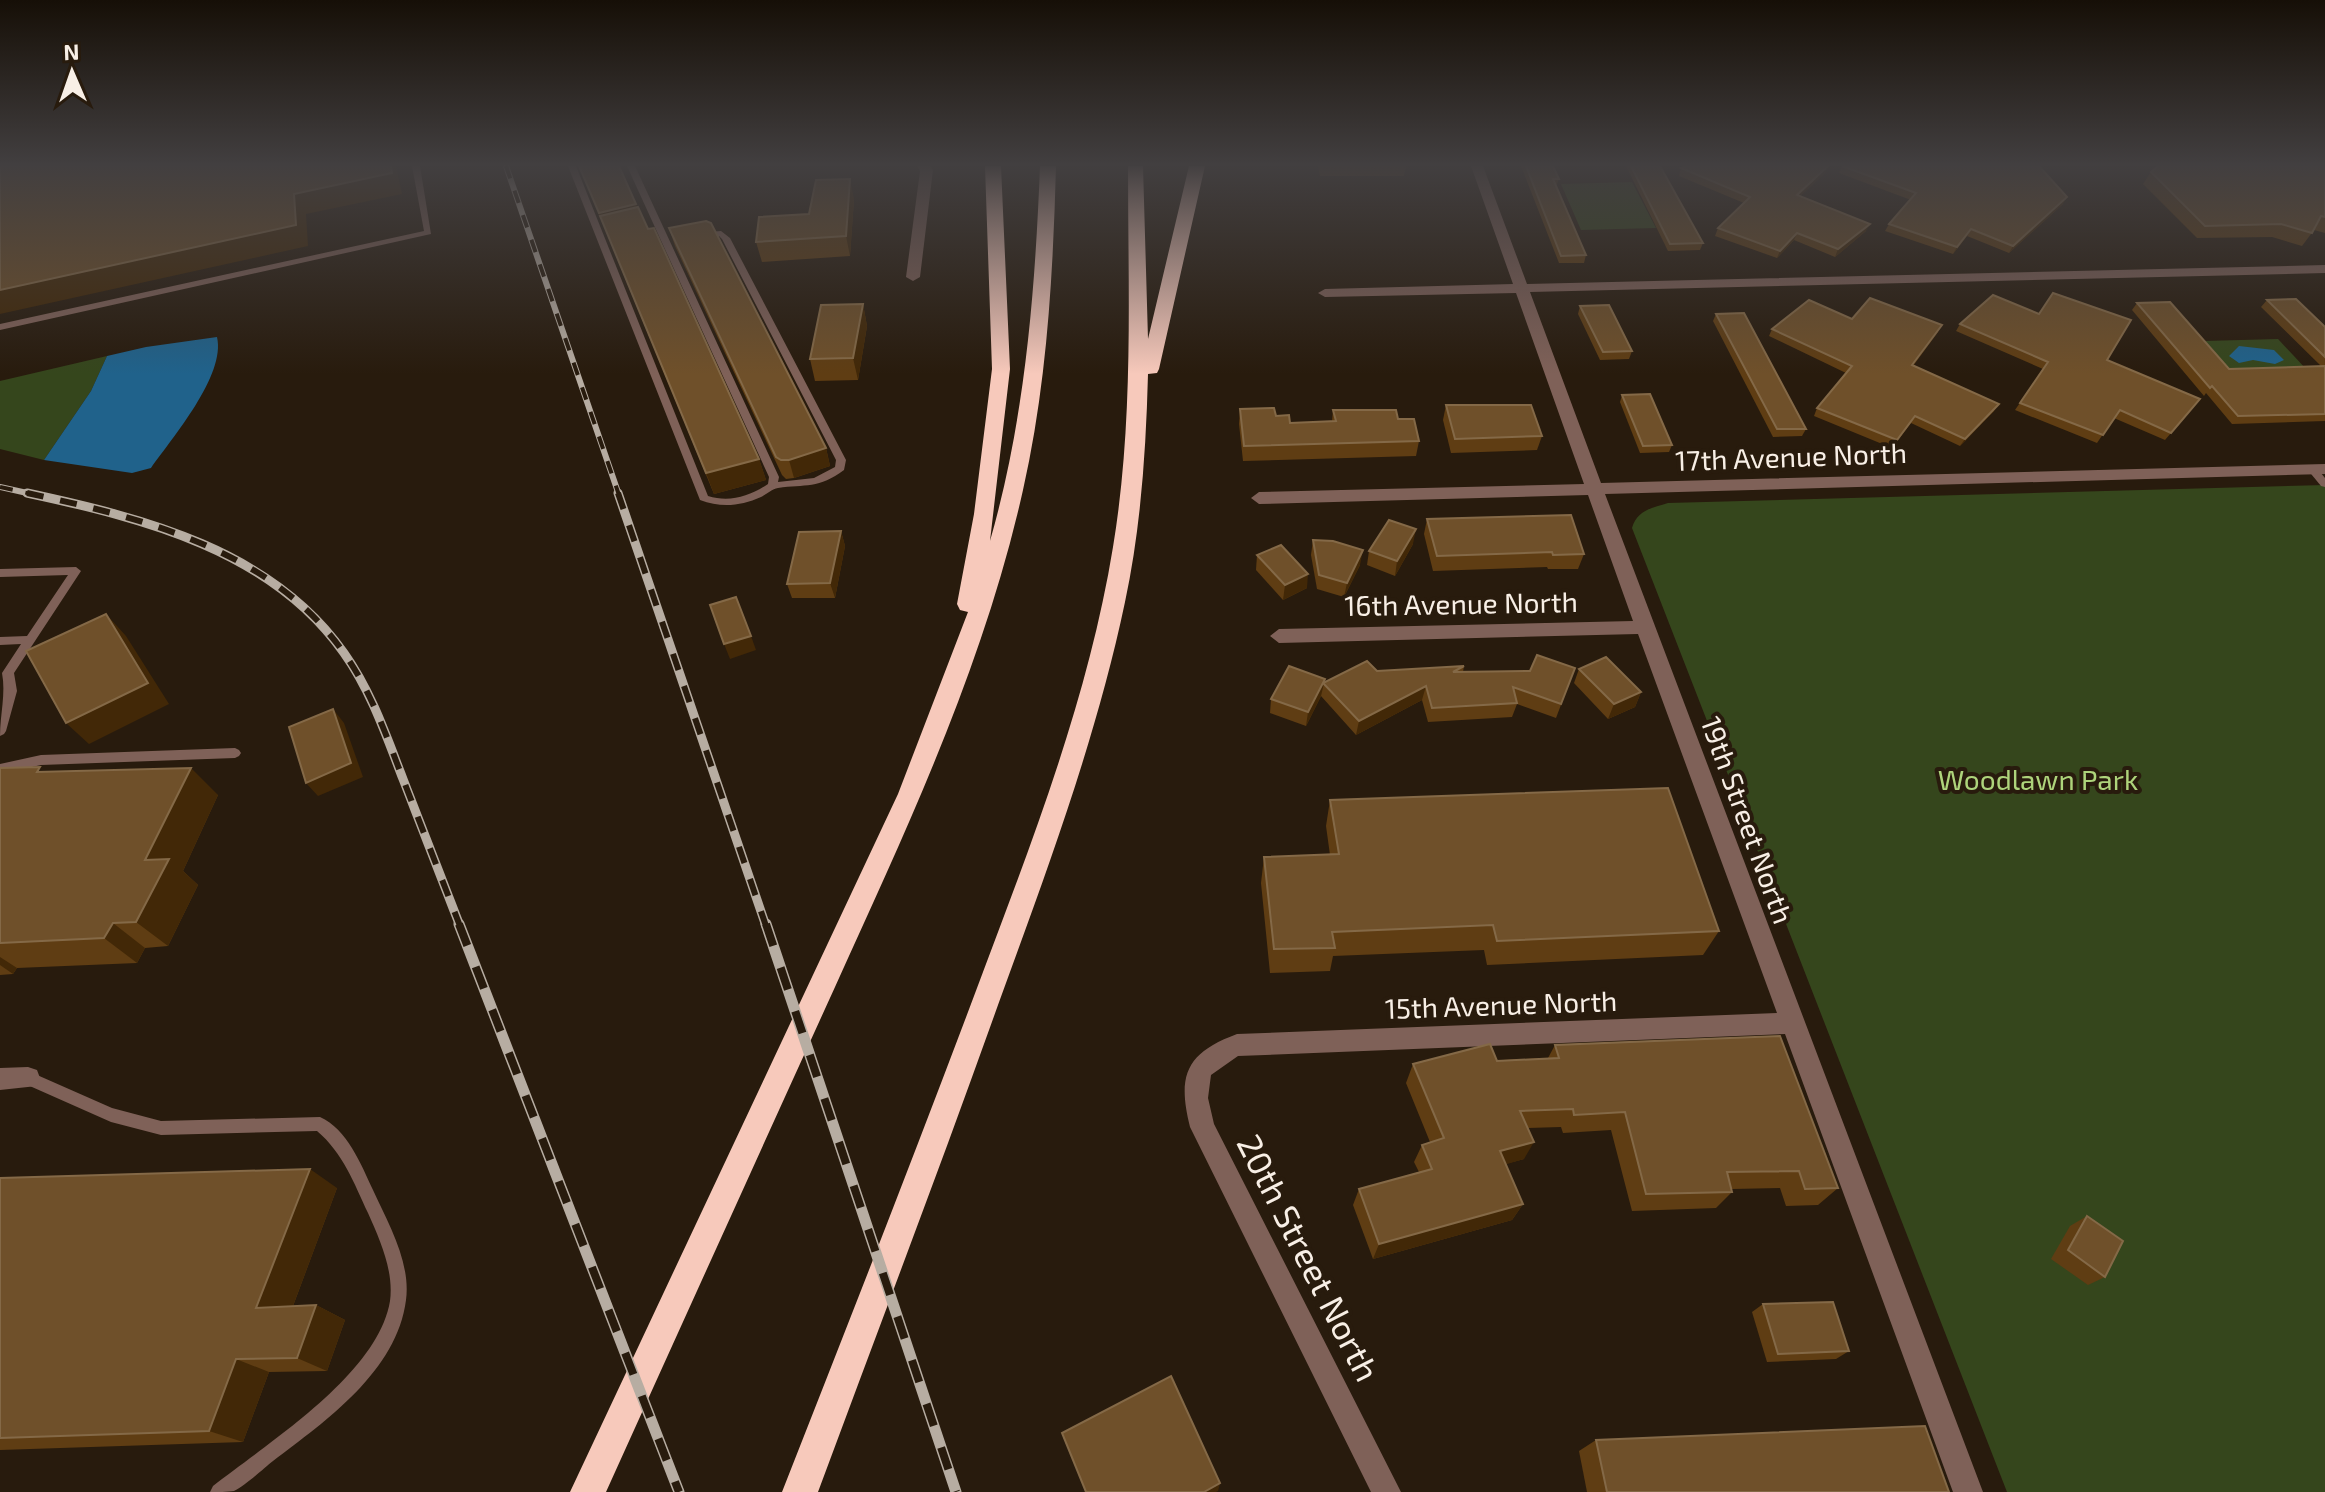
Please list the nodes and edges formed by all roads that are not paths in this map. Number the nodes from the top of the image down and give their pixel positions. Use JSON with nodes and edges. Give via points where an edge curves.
{"nodes":[{"id":1,"x":412,"y":236,"type":"edge"},
{"id":2,"x":600,"y":236,"type":"edge"},
{"id":3,"x":663,"y":236,"type":"edge"},
{"id":4,"x":698,"y":236,"type":"edge"},
{"id":5,"x":720,"y":236,"type":"edge"},
{"id":6,"x":918,"y":236,"type":"edge"},
{"id":7,"x":996,"y":236,"type":"edge"},
{"id":8,"x":1044,"y":236,"type":"edge"},
{"id":9,"x":1139,"y":236,"type":"edge"},
{"id":10,"x":1182,"y":236,"type":"edge"},
{"id":11,"x":1502,"y":236,"type":"edge"},
{"id":12,"x":690,"y":237,"type":"edge"},
{"id":13,"x":678,"y":240,"type":"edge"},
{"id":14,"x":666,"y":242,"type":"junction"},
{"id":15,"x":2325,"y":269,"type":"edge"},
{"id":16,"x":913,"y":277,"type":"dead end"},
{"id":17,"x":1522,"y":290,"type":"junction"},
{"id":18,"x":1325,"y":293,"type":"dead end"},
{"id":19,"x":0,"y":327,"type":"edge"},
{"id":20,"x":1137,"y":418,"type":"junction"},
{"id":21,"x":2318,"y":469,"type":"edge"},
{"id":22,"x":2325,"y":484,"type":"edge"},
{"id":23,"x":773,"y":485,"type":"junction"},
{"id":24,"x":1595,"y":488,"type":"junction"},
{"id":25,"x":1259,"y":498,"type":"dead end"},
{"id":26,"x":0,"y":573,"type":"edge"},
{"id":27,"x":1645,"y":627,"type":"junction"},
{"id":28,"x":1279,"y":636,"type":"dead end"},
{"id":29,"x":30,"y":640,"type":"junction"},
{"id":30,"x":0,"y":641,"type":"edge"},
{"id":31,"x":952,"y":693,"type":"junction"},
{"id":32,"x":0,"y":731,"type":"edge"},
{"id":33,"x":235,"y":753,"type":"dead end"},
{"id":34,"x":0,"y":769,"type":"edge"},
{"id":35,"x":1793,"y":1023,"type":"junction"},
{"id":36,"x":1213,"y":1055,"type":"joint"},
{"id":37,"x":28,"y":1078,"type":"joint"},
{"id":38,"x":0,"y":1079,"type":"edge"},
{"id":39,"x":219,"y":1492,"type":"edge"},
{"id":40,"x":588,"y":1492,"type":"edge"},
{"id":41,"x":800,"y":1492,"type":"edge"},
{"id":42,"x":1386,"y":1492,"type":"edge"},
{"id":43,"x":1968,"y":1492,"type":"edge"}],
"edges":[{"from":1,"to":19,"type":"lane"},
{"from":2,"to":23,"type":"lane","via":[[704,498],[734,502]]},
{"from":3,"to":14,"type":"lane"},
{"from":4,"to":12,"type":"lane"},
{"from":5,"to":23,"type":"lane","via":[[726,238],[841,460],[832,475],[814,482]]},
{"from":6,"to":16,"type":"street"},
{"from":7,"to":31,"type":"highway","via":[[1001,369],[984,514]]},
{"from":8,"to":31,"type":"highway","via":[[1024,441],[995,559]]},
{"from":9,"to":20,"type":"highway"},
{"from":10,"to":20,"type":"highway"},
{"from":11,"to":17,"type":"street","name":"19th Street North"},
{"from":13,"to":14,"type":"lane"},
{"from":14,"to":23,"type":"lane","via":[[774,477]]},
{"from":15,"to":17,"type":"street"},
{"from":17,"to":18,"type":"street"},
{"from":17,"to":24,"type":"street","name":"19th Street North"},
{"from":20,"to":41,"type":"highway","via":[[1126,536],[1081,726],[979,1022]]},
{"from":21,"to":22,"type":"lane"},
{"from":21,"to":24,"type":"street","name":"17th Avenue North"},
{"from":24,"to":25,"type":"street","name":"17th Avenue North"},
{"from":24,"to":27,"type":"street","name":"19th Street North"},
{"from":26,"to":29,"type":"lane","via":[[76,571]]},
{"from":27,"to":28,"type":"street","name":"16th Avenue North"},
{"from":27,"to":35,"type":"street","name":"19th Street North"},
{"from":29,"to":30,"type":"lane"},
{"from":29,"to":32,"type":"lane","via":[[8,673],[11,691]]},
{"from":31,"to":40,"type":"highway"},
{"from":33,"to":34,"type":"lane","via":[[41,760]]},
{"from":35,"to":36,"type":"street","name":"15th Avenue North","via":[[1237,1045]]},
{"from":35,"to":43,"type":"street","name":"19th Street North"},
{"from":36,"to":42,"type":"street","name":"20th Street North","via":[[1197,1072],[1194,1096],[1202,1127]]},
{"from":37,"to":38,"type":"street"},
{"from":37,"to":39,"type":"lane","via":[[111,1115],[161,1128],[320,1124],[339,1138],[384,1229],[398,1277],[399,1302],[369,1366],[341,1396]]}]}
